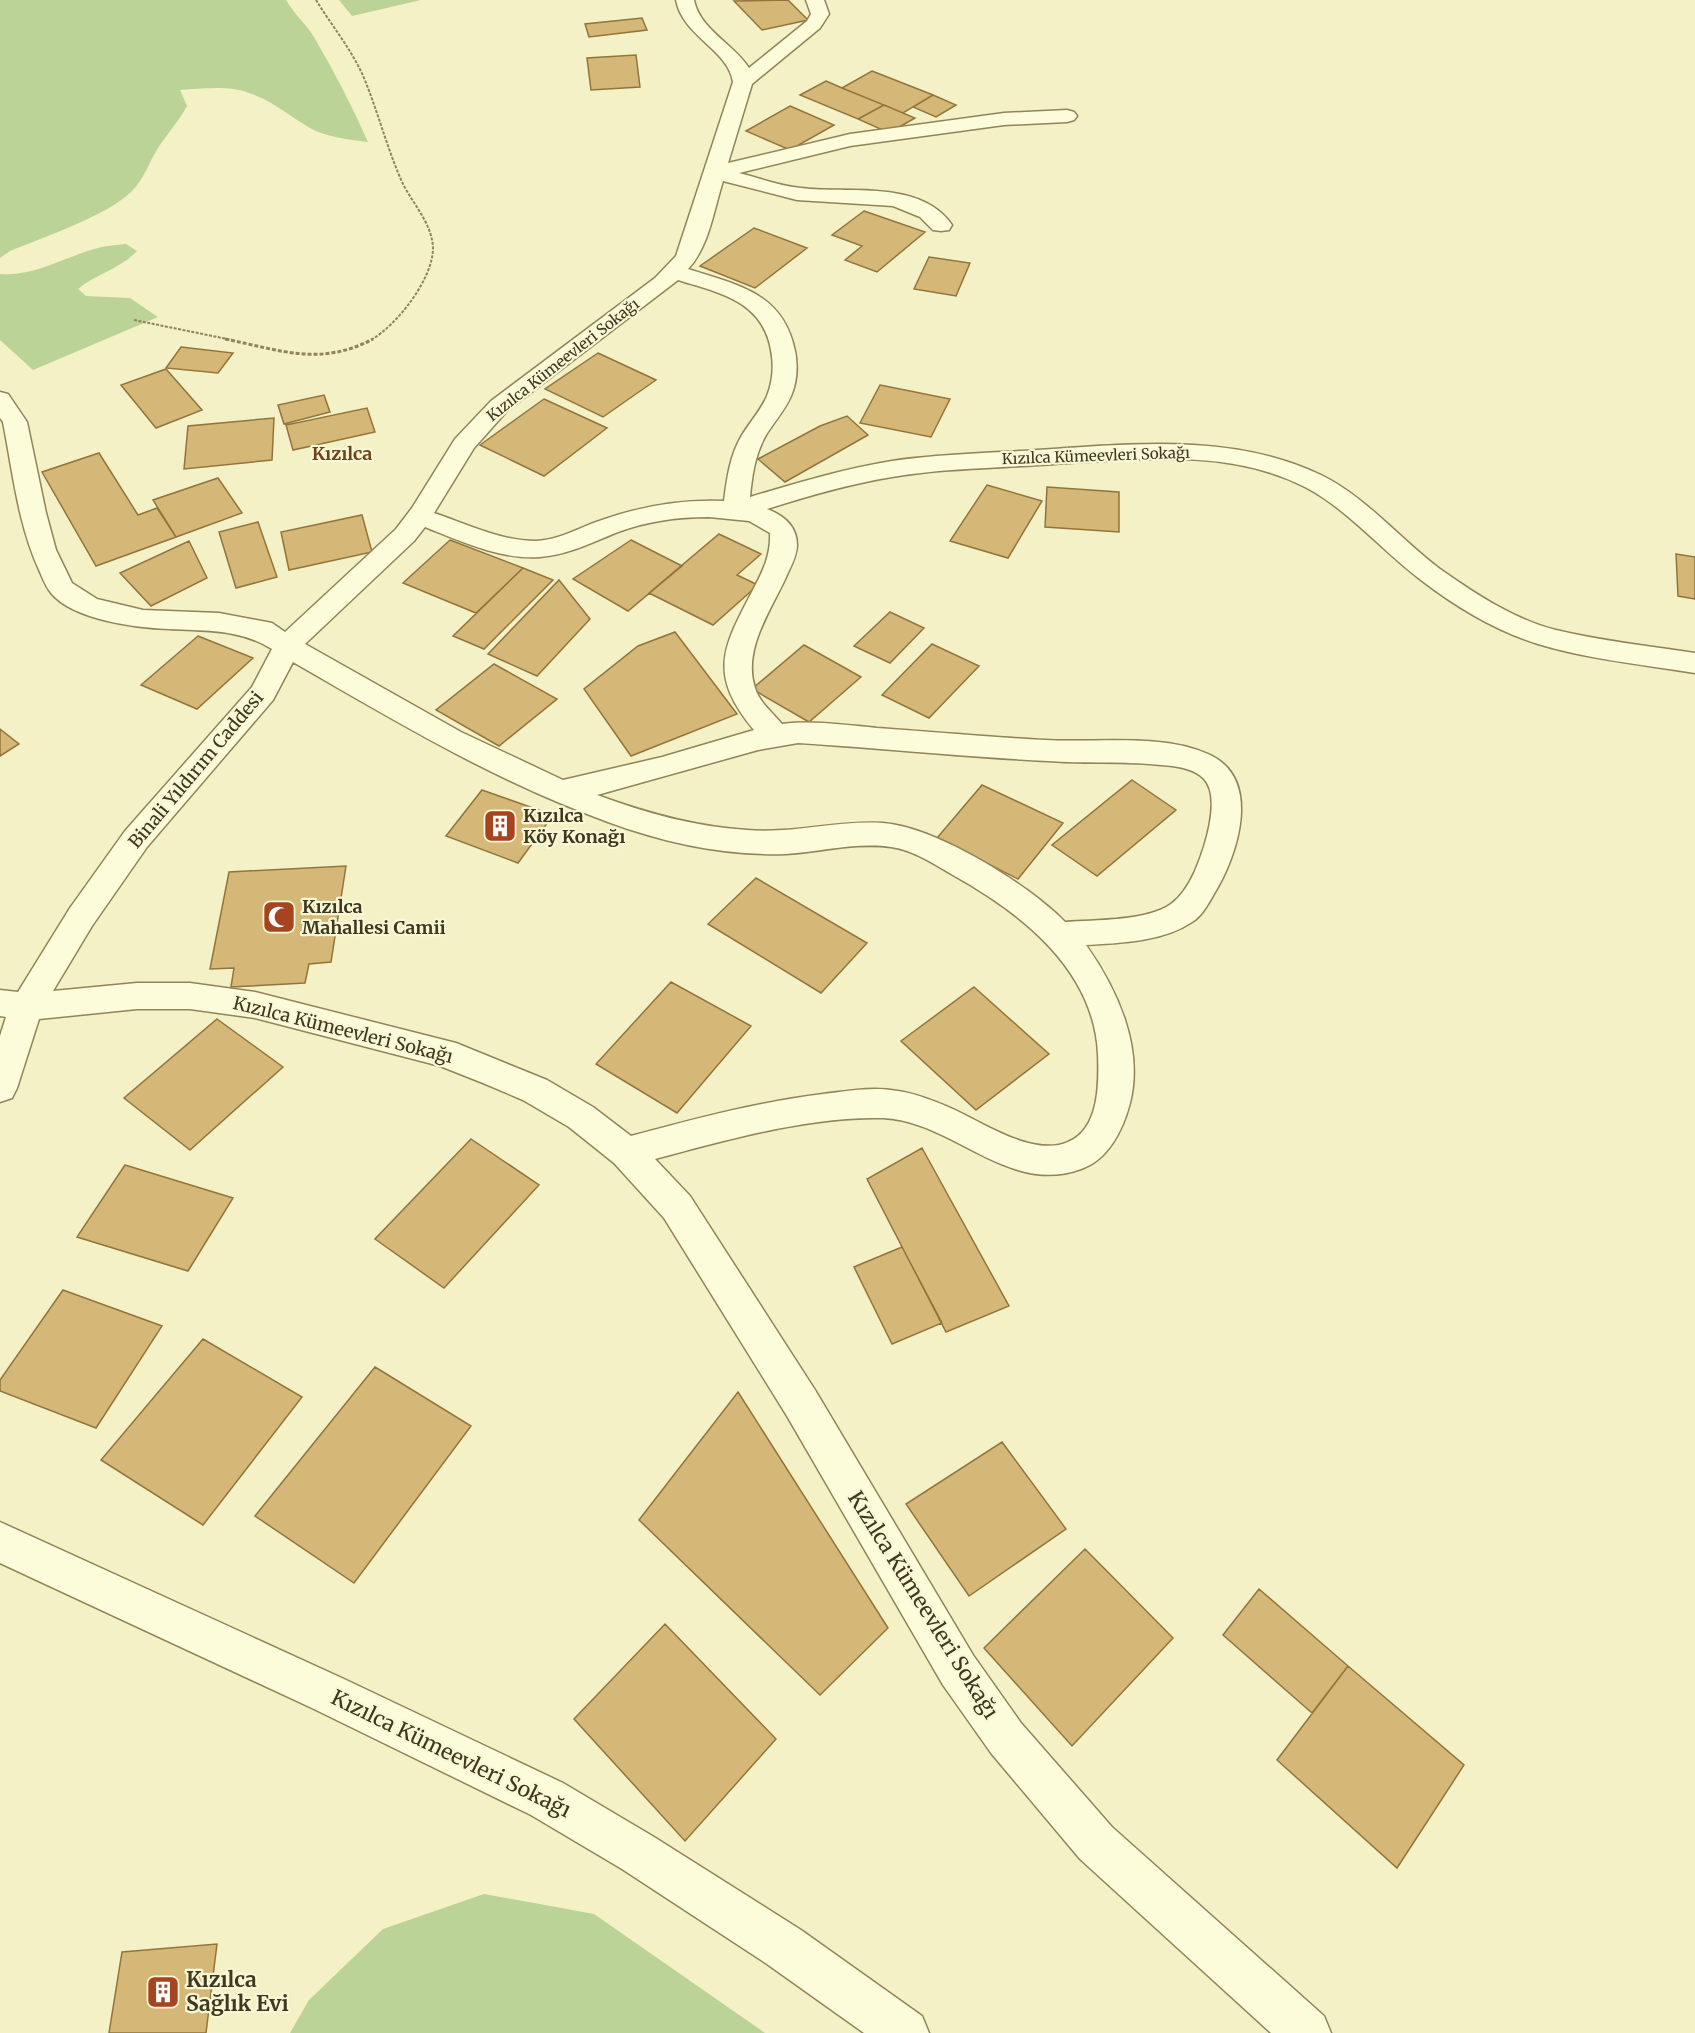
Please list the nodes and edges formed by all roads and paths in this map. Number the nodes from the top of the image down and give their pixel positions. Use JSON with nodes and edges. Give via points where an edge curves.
{"nodes":[{"id":1,"x":316,"y":0,"type":"edge"},
{"id":2,"x":815,"y":0,"type":"edge"},
{"id":3,"x":683,"y":4,"type":"edge"},
{"id":4,"x":743,"y":82,"type":"junction"},
{"id":5,"x":1067,"y":116,"type":"dead end"},
{"id":6,"x":716,"y":172,"type":"junction"},
{"id":7,"x":941,"y":225,"type":"dead end"},
{"id":8,"x":675,"y":272,"type":"junction"},
{"id":9,"x":134,"y":320,"type":"dead end"},
{"id":10,"x":0,"y":399,"type":"edge"},
{"id":11,"x":736,"y":510,"type":"junction"},
{"id":12,"x":421,"y":517,"type":"junction"},
{"id":13,"x":287,"y":646,"type":"junction"},
{"id":14,"x":1695,"y":663,"type":"edge"},
{"id":15,"x":774,"y":734,"type":"junction"},
{"id":16,"x":560,"y":792,"type":"junction"},
{"id":17,"x":1058,"y":935,"type":"junction"},
{"id":18,"x":13,"y":1005,"type":"edge"},
{"id":19,"x":0,"y":1088,"type":"edge"},
{"id":20,"x":626,"y":1152,"type":"junction"},
{"id":21,"x":0,"y":1542,"type":"edge"},
{"id":22,"x":905,"y":2033,"type":"edge"},
{"id":23,"x":1307,"y":2033,"type":"edge"}],
"edges":[{"from":1,"to":9,"type":"path","via":[[363,76],[400,178],[429,229],[433,250],[427,273],[411,302],[378,336],[334,356],[310,356]]},
{"from":2,"to":4,"type":"street","via":[[820,14],[814,24]]},
{"from":3,"to":4,"type":"street","via":[[736,63]]},
{"from":4,"to":6,"type":"street","name":"Kızılca Kümeevleri Sokağı"},
{"from":5,"to":6,"type":"street","via":[[1004,119],[850,140]]},
{"from":6,"to":7,"type":"street","via":[[798,194],[898,201],[932,214]]},
{"from":6,"to":8,"type":"street","name":"Kızılca Kümeevleri Sokağı","via":[[693,244]]},
{"from":8,"to":11,"type":"street","via":[[752,300],[772,318],[780,340],[782,385],[748,449]]},
{"from":8,"to":12,"type":"street","name":"Kızılca Kümeevleri Sokağı","via":[[499,406],[465,443]]},
{"from":10,"to":13,"type":"street","via":[[15,422],[33,513],[61,588],[88,606],[143,619],[219,622],[262,630]]},
{"from":11,"to":12,"type":"street","name":"Kızılca Kümeevleri Sokağı","via":[[655,511],[554,548],[536,550]]},
{"from":11,"to":14,"type":"street","name":"Kızılca Kümeevleri Sokağı","via":[[872,472],[910,466],[1124,452],[1187,451],[1237,457],[1274,465],[1314,481],[1342,499],[1432,576],[1488,612],[1544,636]]},
{"from":11,"to":15,"type":"street","name":"Kızılca Kümeevleri Sokağı","via":[[772,521],[782,531],[785,546],[746,627],[737,673],[740,687]]},
{"from":12,"to":13,"type":"street","name":"Kızılca Kümeevleri Sokağı","via":[[388,553]]},
{"from":13,"to":16,"type":"street","via":[[456,743]]},
{"from":13,"to":18,"type":"street","name":"Binali Yıldırım Caddesi","via":[[263,693],[136,839]]},
{"from":15,"to":16,"type":"street","via":[[650,771]]},
{"from":15,"to":17,"type":"street","via":[[834,734],[977,747],[1144,754],[1198,761],[1215,768],[1227,798],[1227,821],[1202,886],[1182,912],[1146,925]]},
{"from":16,"to":17,"type":"street","via":[[696,837],[757,843],[893,836],[922,845],[996,883]]},
{"from":17,"to":20,"type":"street","via":[[1095,982],[1117,1060],[1116,1094],[1100,1136],[1076,1156],[1053,1160],[1021,1156],[984,1143],[921,1110],[894,1104],[795,1111]]},
{"from":18,"to":19,"type":"street","name":"Binali Yıldırım Caddesi"},
{"from":18,"to":20,"type":"street","name":"Kızılca Kümeevleri Sokağı","via":[[190,996],[255,1005],[444,1053],[495,1073],[535,1090],[581,1117]]},
{"from":20,"to":23,"type":"street","name":"Kızılca Kümeevleri Sokağı","via":[[677,1207],[801,1403],[958,1670],[1006,1738],[1096,1843]]},
{"from":21,"to":22,"type":"street","name":"Kızılca Kümeevleri Sokağı","via":[[547,1799],[784,1947]]}]}
